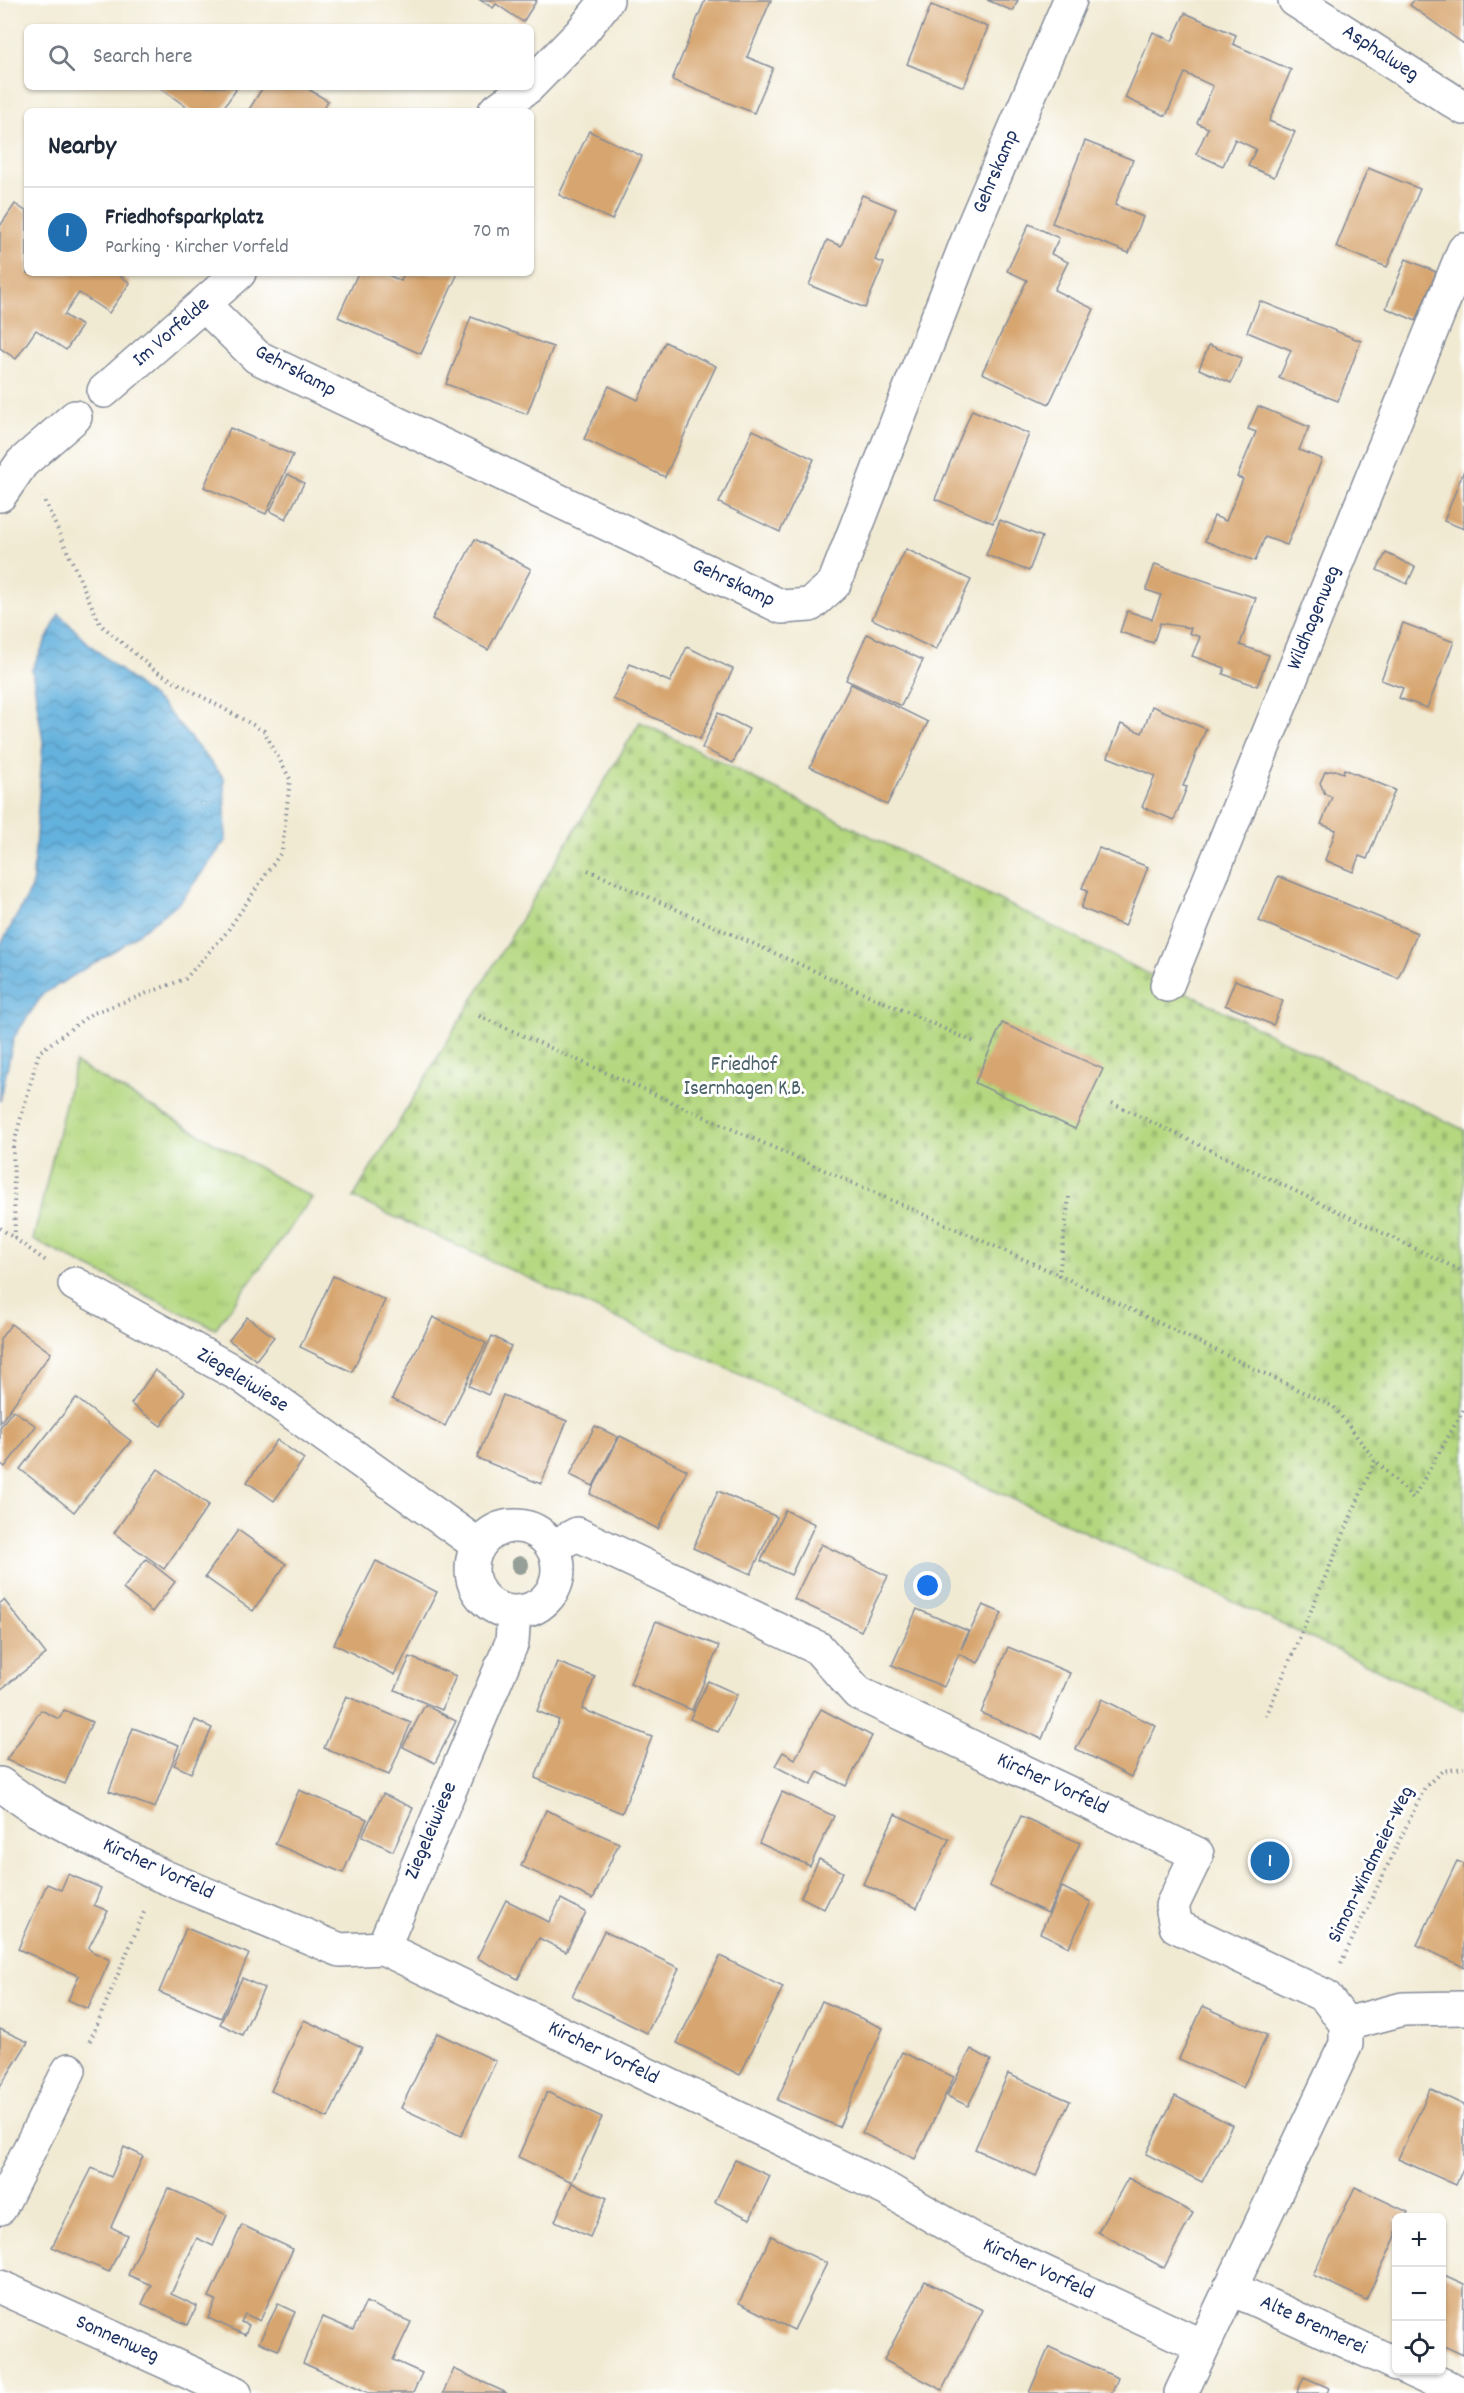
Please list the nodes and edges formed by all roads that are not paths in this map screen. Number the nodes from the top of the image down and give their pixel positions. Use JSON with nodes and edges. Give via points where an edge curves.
{"nodes":[{"id":1,"x":607,"y":0,"type":"edge"},
{"id":2,"x":1070,"y":0,"type":"edge"},
{"id":3,"x":1295,"y":0,"type":"edge"},
{"id":4,"x":534,"y":82,"type":"edge"},
{"id":5,"x":524,"y":90,"type":"edge"},
{"id":6,"x":499,"y":108,"type":"edge"},
{"id":7,"x":1464,"y":108,"type":"edge"},
{"id":8,"x":1464,"y":250,"type":"edge"},
{"id":9,"x":236,"y":276,"type":"edge"},
{"id":10,"x":204,"y":305,"type":"junction"},
{"id":11,"x":104,"y":392,"type":"dead end"},
{"id":12,"x":75,"y":417,"type":"dead end"},
{"id":13,"x":0,"y":495,"type":"edge"},
{"id":14,"x":1167,"y":985,"type":"dead end"},
{"id":15,"x":75,"y":1284,"type":"road end"},
{"id":16,"x":478,"y":1545,"type":"junction"},
{"id":17,"x":553,"y":1547,"type":"junction"},
{"id":18,"x":514,"y":1613,"type":"junction"},
{"id":19,"x":0,"y":1784,"type":"edge"},
{"id":20,"x":383,"y":1948,"type":"junction"},
{"id":21,"x":1464,"y":2008,"type":"edge"},
{"id":22,"x":1346,"y":2024,"type":"junction"},
{"id":23,"x":69,"y":2070,"type":"road end"},
{"id":24,"x":0,"y":2208,"type":"edge"},
{"id":25,"x":0,"y":2287,"type":"edge"},
{"id":26,"x":1230,"y":2288,"type":"junction"},
{"id":27,"x":1202,"y":2346,"type":"junction"},
{"id":28,"x":1392,"y":2362,"type":"edge"},
{"id":29,"x":1421,"y":2375,"type":"edge"},
{"id":30,"x":235,"y":2393,"type":"edge"},
{"id":31,"x":1181,"y":2393,"type":"edge"},
{"id":32,"x":1460,"y":2393,"type":"edge"}],
"edges":[{"from":1,"to":4,"type":"street"},
{"from":2,"to":10,"type":"street","name":"Gehrskamp","via":[[972,229],[834,584],[810,605],[782,607],[257,357]]},
{"from":3,"to":7,"type":"street","name":"Asphalweg"},
{"from":5,"to":6,"type":"street"},
{"from":8,"to":14,"type":"street","name":"Wildhagenweg"},
{"from":9,"to":10,"type":"street","name":"Im Vorfelde"},
{"from":10,"to":11,"type":"street","name":"Im Vorfelde"},
{"from":12,"to":13,"type":"street","via":[[22,463]]},
{"from":15,"to":16,"type":"street","name":"Ziegeleiwiese","via":[[243,1377]]},
{"from":16,"to":17,"type":"street","via":[[493,1531],[513,1525],[537,1531]]},
{"from":16,"to":18,"type":"street","via":[[471,1569],[477,1591],[489,1604]]},
{"from":17,"to":18,"type":"street","via":[[559,1573],[552,1591],[537,1607]]},
{"from":17,"to":22,"type":"street","name":"Kircher Vorfeld","via":[[577,1534],[772,1626],[818,1648],[858,1693],[1197,1854],[1172,1906],[1176,1926],[1325,1996]]},
{"from":18,"to":20,"type":"street","name":"Ziegeleiwiese","via":[[512,1642]]},
{"from":19,"to":20,"type":"street","name":"Kircher Vorfeld","via":[[37,1810],[160,1875],[340,1950]]},
{"from":20,"to":27,"type":"street","name":"Kircher Vorfeld","via":[[888,2190],[972,2239]]},
{"from":21,"to":22,"type":"street","via":[[1403,2009]]},
{"from":22,"to":26,"type":"street","via":[[1346,2044]]},
{"from":23,"to":24,"type":"street"},
{"from":25,"to":30,"type":"street","name":"Sonnenweg"},
{"from":26,"to":27,"type":"street"},
{"from":26,"to":28,"type":"street","name":"Alte Brennerei"},
{"from":27,"to":31,"type":"street"},
{"from":29,"to":32,"type":"street"}]}
